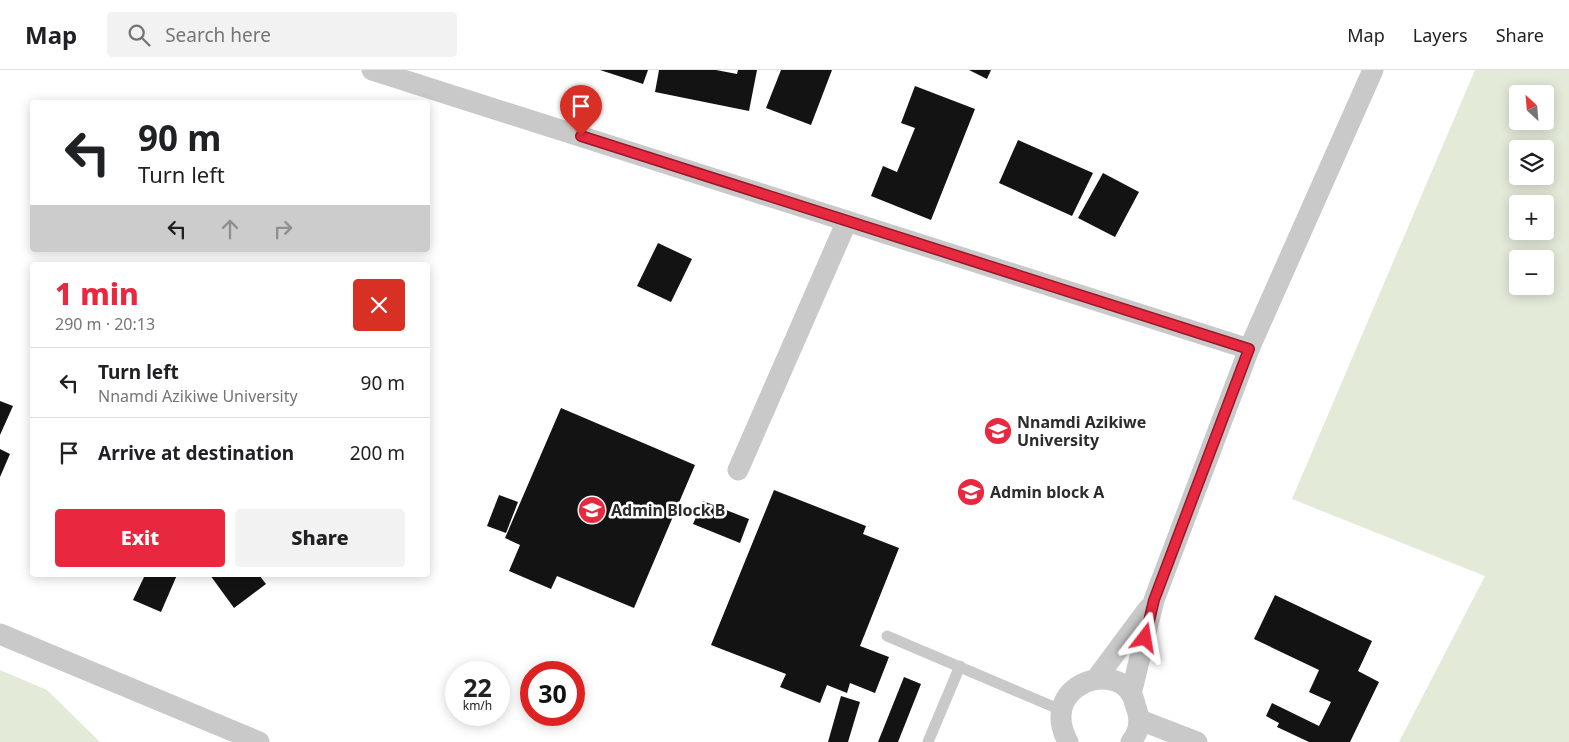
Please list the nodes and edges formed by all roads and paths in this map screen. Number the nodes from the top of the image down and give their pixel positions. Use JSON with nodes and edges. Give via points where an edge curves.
{"nodes":[{"id":1,"x":372,"y":70,"type":"edge"},
{"id":2,"x":1373,"y":70,"type":"edge"},
{"id":3,"x":847,"y":221,"type":"junction"},
{"id":4,"x":1249,"y":349,"type":"junction"},
{"id":5,"x":738,"y":470,"type":"dead end"},
{"id":6,"x":1154,"y":600,"type":"junction"},
{"id":7,"x":0,"y":634,"type":"edge"},
{"id":8,"x":887,"y":636,"type":"dead end"},
{"id":9,"x":960,"y":666,"type":"junction"},
{"id":10,"x":1096,"y":679,"type":"junction"},
{"id":11,"x":1131,"y":694,"type":"junction"},
{"id":12,"x":1061,"y":710,"type":"junction"},
{"id":13,"x":1140,"y":720,"type":"junction"},
{"id":14,"x":258,"y":742,"type":"edge"},
{"id":15,"x":928,"y":742,"type":"edge"},
{"id":16,"x":1067,"y":742,"type":"edge"},
{"id":17,"x":1131,"y":742,"type":"edge"},
{"id":18,"x":1198,"y":742,"type":"edge"}],
"edges":[{"from":1,"to":3,"type":"street"},
{"from":2,"to":4,"type":"street"},
{"from":3,"to":4,"type":"street"},
{"from":3,"to":5,"type":"street"},
{"from":4,"to":6,"type":"street"},
{"from":6,"to":10,"type":"street"},
{"from":6,"to":11,"type":"street"},
{"from":7,"to":14,"type":"street"},
{"from":8,"to":9,"type":"lane"},
{"from":9,"to":12,"type":"lane"},
{"from":9,"to":15,"type":"lane"},
{"from":10,"to":11,"type":"street","via":[[1116,682]]},
{"from":10,"to":12,"type":"street","via":[[1080,684],[1068,695]]},
{"from":11,"to":13,"type":"street"},
{"from":12,"to":16,"type":"street","via":[[1061,727]]},
{"from":13,"to":17,"type":"street"},
{"from":13,"to":18,"type":"street"}]}
